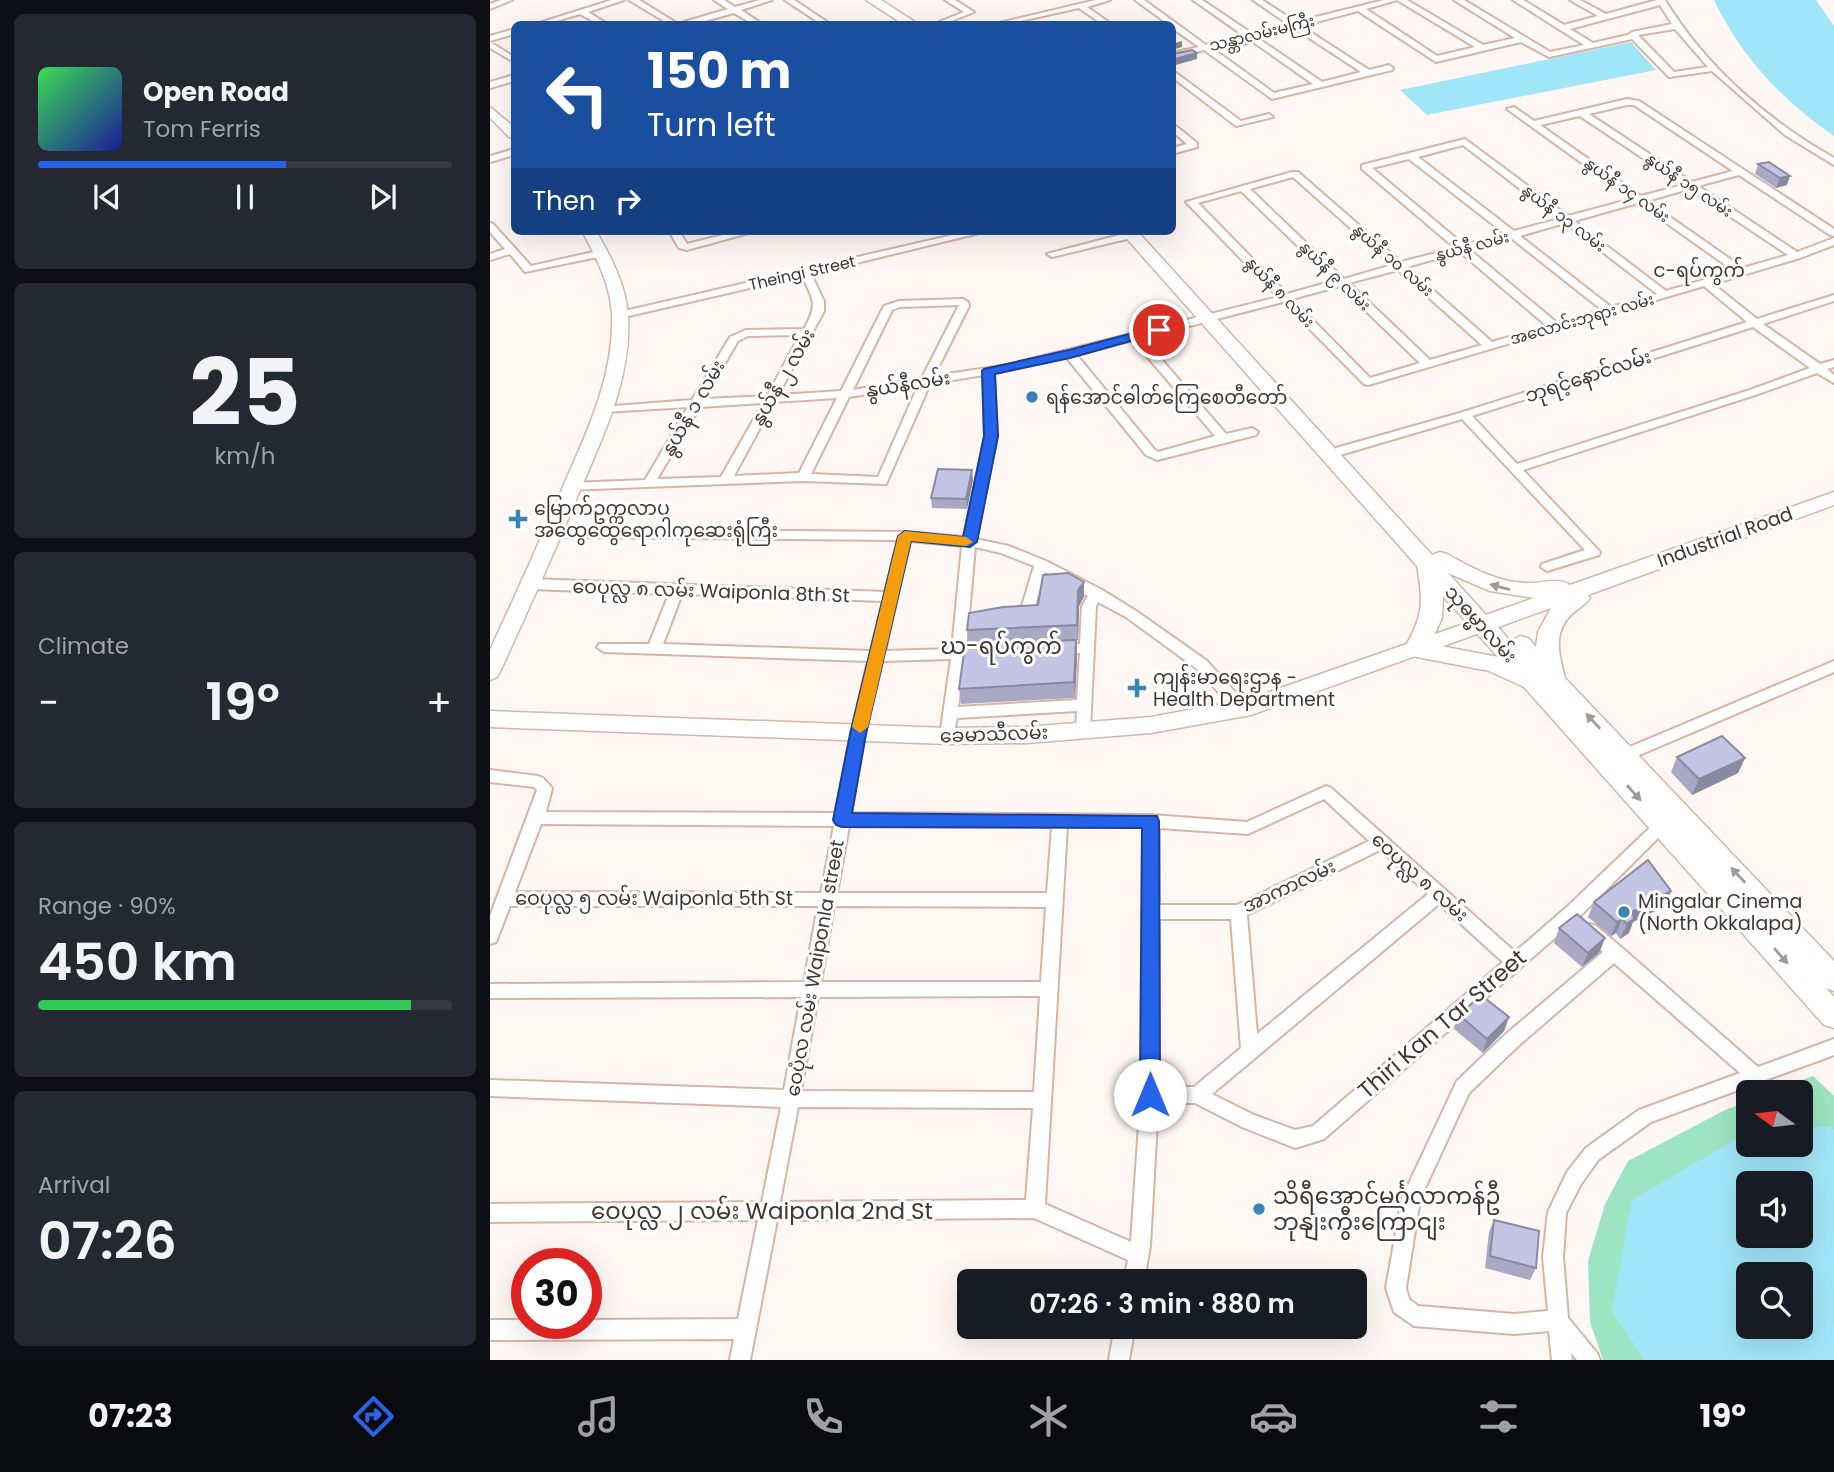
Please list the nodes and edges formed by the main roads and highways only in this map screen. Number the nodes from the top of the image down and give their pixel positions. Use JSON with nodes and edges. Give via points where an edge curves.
{"nodes":[{"id":1,"x":860,"y":0,"type":"edge"},
{"id":2,"x":872,"y":0,"type":"edge"},
{"id":3,"x":893,"y":21,"type":"edge"},
{"id":4,"x":906,"y":21,"type":"edge"},
{"id":5,"x":490,"y":111,"type":"edge"},
{"id":6,"x":511,"y":131,"type":"edge"},
{"id":7,"x":591,"y":235,"type":"edge"},
{"id":8,"x":1137,"y":235,"type":"edge"},
{"id":9,"x":1213,"y":317,"type":"junction"},
{"id":10,"x":1834,"y":498,"type":"edge"},
{"id":11,"x":1433,"y":561,"type":"junction"},
{"id":12,"x":1615,"y":577,"type":"junction"},
{"id":13,"x":1489,"y":622,"type":"junction"},
{"id":14,"x":1415,"y":649,"type":"junction"},
{"id":15,"x":490,"y":672,"type":"edge"},
{"id":16,"x":1548,"y":685,"type":"junction"},
{"id":17,"x":490,"y":719,"type":"edge"},
{"id":18,"x":1673,"y":827,"type":"junction"},
{"id":19,"x":1697,"y":848,"type":"junction"},
{"id":20,"x":1834,"y":979,"type":"edge"},
{"id":21,"x":1834,"y":1016,"type":"edge"}],
"edges":[{"from":1,"to":3,"type":"main road"},
{"from":2,"to":4,"type":"main road"},
{"from":5,"to":6,"type":"main road"},
{"from":7,"to":15,"type":"main road","via":[[617,293],[619,352],[604,409]]},
{"from":8,"to":9,"type":"main road","name":"သုဓမ္မာလမ်း"},
{"from":9,"to":11,"type":"main road","name":"သုဓမ္မာလမ်း"},
{"from":9,"to":11,"type":"main road","name":"သုဓမ္မာလမ်း","via":[[1340,451]]},
{"from":10,"to":12,"type":"main road","name":"Industrial Road"},
{"from":12,"to":11,"type":"main road","one_way":true,"via":[[1546,591],[1512,590],[1480,582]]},
{"from":11,"to":13,"type":"main road","name":"သုဓမ္မာလမ်း"},
{"from":11,"to":14,"type":"main road","via":[[1430,628]]},
{"from":12,"to":13,"type":"main road"},
{"from":12,"to":16,"type":"main road","via":[[1561,607],[1549,629]]},
{"from":13,"to":14,"type":"main road","name":"ခေမာသီလမ်း"},
{"from":13,"to":16,"type":"main road","name":"သုဓမ္မာလမ်း"},
{"from":14,"to":16,"type":"main road","via":[[1494,664]]},
{"from":14,"to":17,"type":"main road","name":"ခေမာသီလမ်း","via":[[1243,709],[1151,725],[947,736]]},
{"from":16,"to":18,"type":"main road","name":"သုဓမ္မာလမ်း","one_way":true},
{"from":18,"to":16,"type":"main road","name":"သုဓမ္မာလမ်း","one_way":true,"via":[[1625,755]]},
{"from":18,"to":19,"type":"main road","name":"သုဓမ္မာလမ်း"},
{"from":20,"to":19,"type":"main road","name":"သုဓမ္မာလမ်း","one_way":true},
{"from":19,"to":21,"type":"main road","name":"သုဓမ္မာလမ်း","one_way":true}]}
